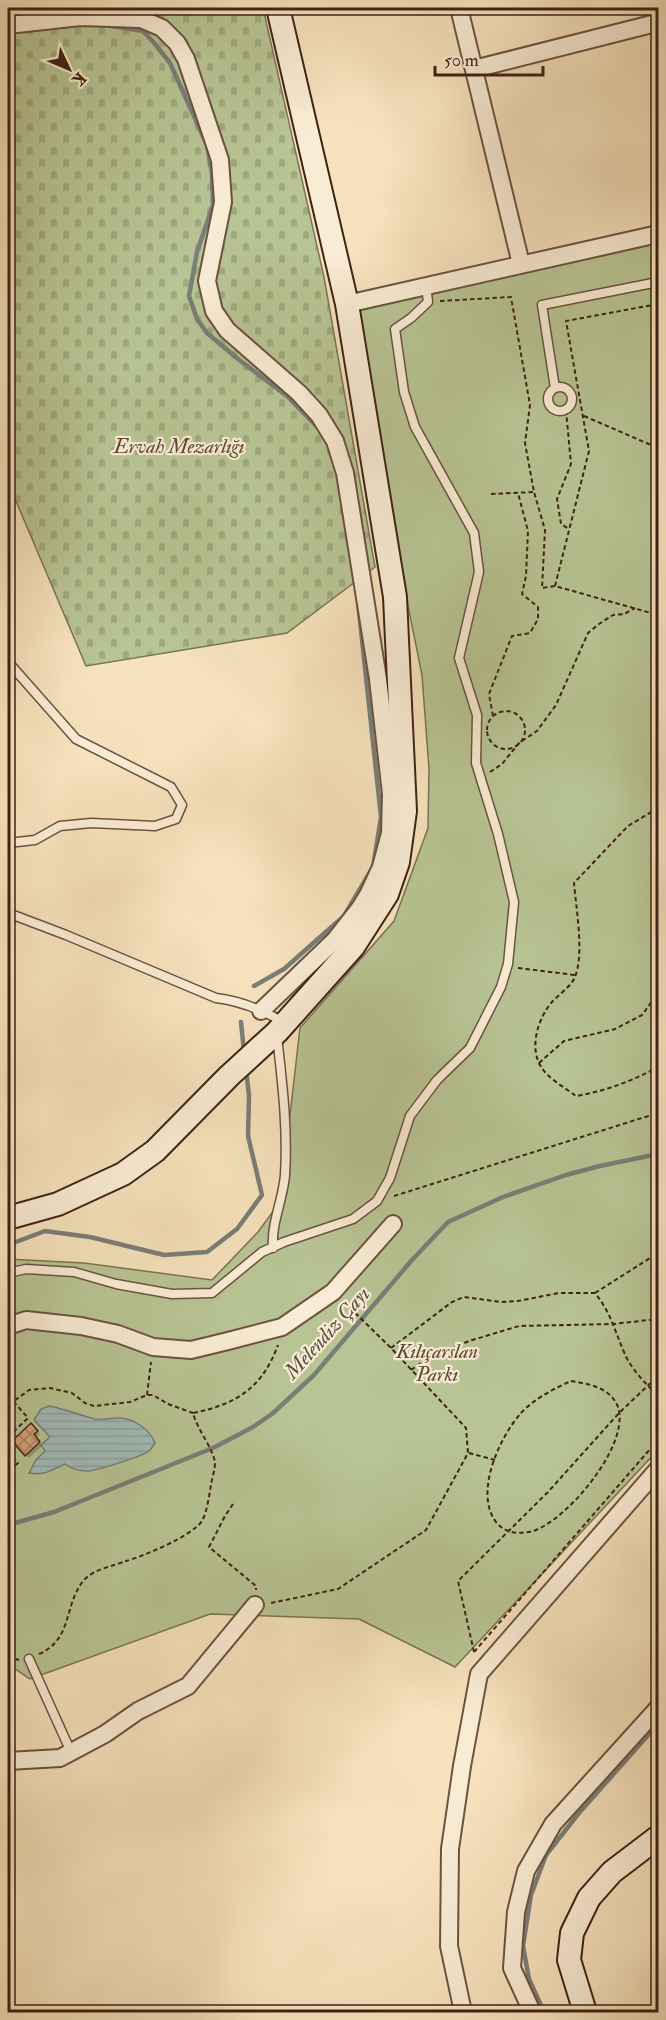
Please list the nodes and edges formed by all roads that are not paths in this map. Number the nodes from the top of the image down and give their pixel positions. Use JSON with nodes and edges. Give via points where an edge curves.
{"nodes":[{"id":1,"x":278,"y":8,"type":"edge"},
{"id":2,"x":459,"y":8,"type":"edge"},
{"id":3,"x":656,"y":21,"type":"edge"},
{"id":4,"x":8,"y":25,"type":"edge"},
{"id":5,"x":474,"y":69,"type":"junction"},
{"id":6,"x":658,"y":234,"type":"edge"},
{"id":7,"x":521,"y":264,"type":"junction"},
{"id":8,"x":658,"y":282,"type":"edge"},
{"id":9,"x":427,"y":294,"type":"junction"},
{"id":10,"x":347,"y":304,"type":"junction"},
{"id":11,"x":555,"y":388,"type":"junction"},
{"id":12,"x":8,"y":662,"type":"edge"},
{"id":13,"x":8,"y":843,"type":"edge"},
{"id":14,"x":8,"y":913,"type":"edge"},
{"id":15,"x":261,"y":1011,"type":"junction"},
{"id":16,"x":275,"y":1034,"type":"junction"},
{"id":17,"x":8,"y":1218,"type":"edge"},
{"id":18,"x":393,"y":1224,"type":"dead end"},
{"id":19,"x":273,"y":1248,"type":"junction"},
{"id":20,"x":8,"y":1274,"type":"edge"},
{"id":21,"x":8,"y":1326,"type":"edge"},
{"id":22,"x":658,"y":1469,"type":"edge"},
{"id":23,"x":255,"y":1605,"type":"road end"},
{"id":24,"x":29,"y":1659,"type":"road end"},
{"id":25,"x":658,"y":1708,"type":"edge"},
{"id":26,"x":71,"y":1752,"type":"junction"},
{"id":27,"x":8,"y":1761,"type":"edge"},
{"id":28,"x":658,"y":1837,"type":"edge"},
{"id":29,"x":463,"y":2013,"type":"edge"},
{"id":30,"x":532,"y":2013,"type":"edge"},
{"id":31,"x":585,"y":2013,"type":"edge"}],
"edges":[{"from":1,"to":10,"type":"main road"},
{"from":2,"to":5,"type":"street"},
{"from":3,"to":5,"type":"street"},
{"from":4,"to":15,"type":"street","via":[[80,17],[141,19],[162,28],[177,43],[220,160],[223,202],[207,281],[210,301],[227,330],[319,415],[335,441],[345,473],[378,678],[391,794],[390,833],[381,867],[360,908],[335,940]]},
{"from":5,"to":7,"type":"street"},
{"from":6,"to":7,"type":"street"},
{"from":7,"to":9,"type":"street"},
{"from":8,"to":11,"type":"lane","via":[[542,305]]},
{"from":9,"to":10,"type":"street"},
{"from":9,"to":19,"type":"lane","via":[[411,318],[395,329],[404,392],[415,427],[474,533],[479,572],[459,658],[477,715],[476,763],[514,902],[507,967],[490,1013],[470,1048],[437,1080],[410,1116],[390,1178],[377,1201],[353,1218]]},
{"from":10,"to":16,"type":"main road","via":[[395,597],[405,811],[398,862],[387,894],[353,947]]},
{"from":11,"to":11,"type":"lane","via":[[567,389],[572,396],[572,404],[566,410],[554,411],[549,405],[548,397]]},
{"from":12,"to":13,"type":"lane","via":[[76,740],[171,786],[182,805],[176,819],[155,826],[60,826],[35,840]]},
{"from":14,"to":15,"type":"lane","via":[[216,998],[238,1001]]},
{"from":15,"to":16,"type":"lane"},
{"from":16,"to":17,"type":"main road","via":[[155,1151],[123,1174],[58,1204]]},
{"from":16,"to":19,"type":"lane","via":[[286,1160]]},
{"from":18,"to":21,"type":"street","via":[[333,1292],[282,1327],[191,1350],[153,1347],[81,1326],[26,1320]]},
{"from":19,"to":20,"type":"lane","via":[[262,1252],[212,1293],[172,1294],[74,1272],[26,1269]]},
{"from":22,"to":29,"type":"street","via":[[479,1674],[450,1849],[449,1946]]},
{"from":23,"to":26,"type":"street","via":[[188,1686]]},
{"from":24,"to":26,"type":"lane"},
{"from":25,"to":30,"type":"street","via":[[553,1824],[526,1871],[516,1912],[512,1968]]},
{"from":26,"to":27,"type":"street","via":[[60,1758]]},
{"from":28,"to":31,"type":"main road","via":[[612,1872],[589,1898],[572,1933],[569,1960]]}]}
